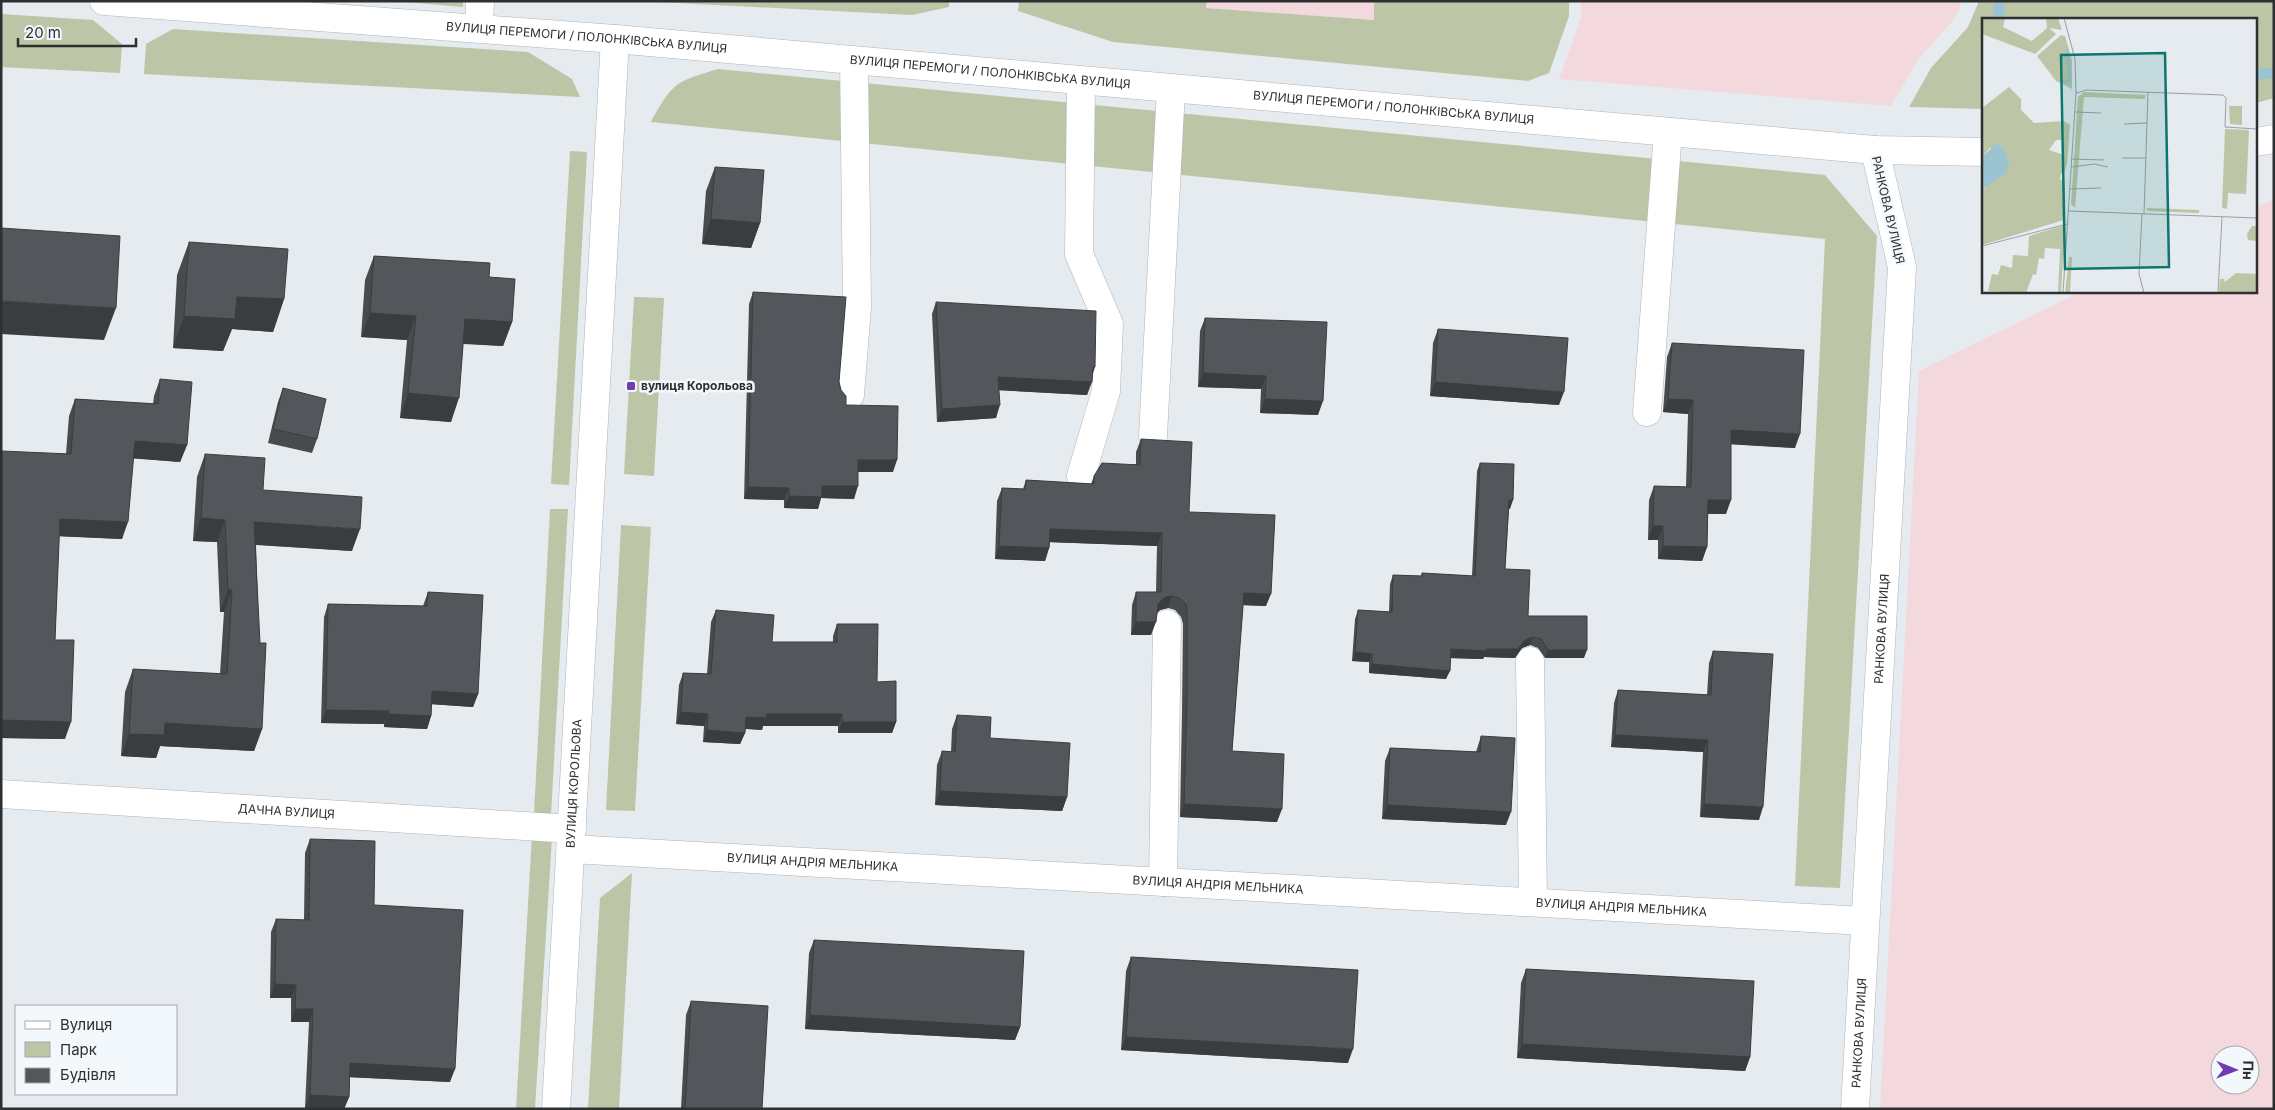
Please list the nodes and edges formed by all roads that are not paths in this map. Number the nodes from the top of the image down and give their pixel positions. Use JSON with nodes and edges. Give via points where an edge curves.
{"nodes":[{"id":1,"x":104,"y":1,"type":"edge"},
{"id":2,"x":480,"y":1,"type":"edge"},
{"id":3,"x":479,"y":28,"type":"junction"},
{"id":4,"x":615,"y":39,"type":"junction"},
{"id":5,"x":854,"y":61,"type":"junction"},
{"id":6,"x":1081,"y":81,"type":"junction"},
{"id":7,"x":1172,"y":89,"type":"junction"},
{"id":8,"x":1668,"y":132,"type":"junction"},
{"id":9,"x":2274,"y":139,"type":"edge"},
{"id":10,"x":2258,"y":142,"type":"edge"},
{"id":11,"x":1875,"y":150,"type":"junction"},
{"id":12,"x":1982,"y":152,"type":"edge"},
{"id":13,"x":850,"y":395,"type":"dead end"},
{"id":14,"x":1647,"y":412,"type":"dead end"},
{"id":15,"x":1153,"y":436,"type":"dead end"},
{"id":16,"x":1081,"y":476,"type":"dead end"},
{"id":17,"x":1167,"y":624,"type":"dead end"},
{"id":18,"x":1530,"y":661,"type":"dead end"},
{"id":19,"x":1,"y":794,"type":"edge"},
{"id":20,"x":571,"y":839,"type":"junction"},
{"id":21,"x":1163,"y":882,"type":"junction"},
{"id":22,"x":1532,"y":902,"type":"junction"},
{"id":23,"x":1865,"y":920,"type":"junction"},
{"id":24,"x":556,"y":1109,"type":"edge"},
{"id":25,"x":1855,"y":1109,"type":"edge"}],
"edges":[{"from":1,"to":3,"type":"street","name":"ВУЛИЦЯ ПЕРЕМОГИ / ПОЛОНКІВСЬКА ВУЛИЦЯ"},
{"from":2,"to":3,"type":"street"},
{"from":3,"to":4,"type":"street","name":"ВУЛИЦЯ ПЕРЕМОГИ / ПОЛОНКІВСЬКА ВУЛИЦЯ"},
{"from":4,"to":5,"type":"street","name":"ВУЛИЦЯ ПЕРЕМОГИ / ПОЛОНКІВСЬКА ВУЛИЦЯ"},
{"from":4,"to":20,"type":"street","name":"ВУЛИЦЯ КОРОЛЬОВА"},
{"from":5,"to":6,"type":"street","name":"ВУЛИЦЯ ПЕРЕМОГИ / ПОЛОНКІВСЬКА ВУЛИЦЯ"},
{"from":5,"to":13,"type":"street","via":[[857,307]]},
{"from":6,"to":7,"type":"street","name":"ВУЛИЦЯ ПЕРЕМОГИ / ПОЛОНКІВСЬКА ВУЛИЦЯ"},
{"from":6,"to":16,"type":"street","via":[[1079,254],[1109,324],[1106,391]]},
{"from":7,"to":8,"type":"street","name":"ВУЛИЦЯ ПЕРЕМОГИ / ПОЛОНКІВСЬКА ВУЛИЦЯ"},
{"from":7,"to":15,"type":"street"},
{"from":8,"to":11,"type":"street","name":"ВУЛИЦЯ ПЕРЕМОГИ / ПОЛОНКІВСЬКА ВУЛИЦЯ"},
{"from":8,"to":14,"type":"street"},
{"from":9,"to":10,"type":"street"},
{"from":11,"to":12,"type":"street","name":"ВУЛИЦЯ ПЕРЕМОГИ / ПОЛОНКІВСЬКА ВУЛИЦЯ"},
{"from":11,"to":23,"type":"street","name":"РАНКОВА ВУЛИЦЯ","via":[[1902,267]]},
{"from":17,"to":21,"type":"street"},
{"from":18,"to":22,"type":"street"},
{"from":19,"to":20,"type":"street","name":"ДАЧНА ВУЛИЦЯ"},
{"from":20,"to":21,"type":"street","name":"ВУЛИЦЯ АНДРІЯ МЕЛЬНИКА"},
{"from":20,"to":24,"type":"street","name":"ВУЛИЦЯ КОРОЛЬОВА"},
{"from":21,"to":22,"type":"street","name":"ВУЛИЦЯ АНДРІЯ МЕЛЬНИКА"},
{"from":22,"to":23,"type":"street","name":"ВУЛИЦЯ АНДРІЯ МЕЛЬНИКА"},
{"from":23,"to":25,"type":"street","name":"РАНКОВА ВУЛИЦЯ"}]}
